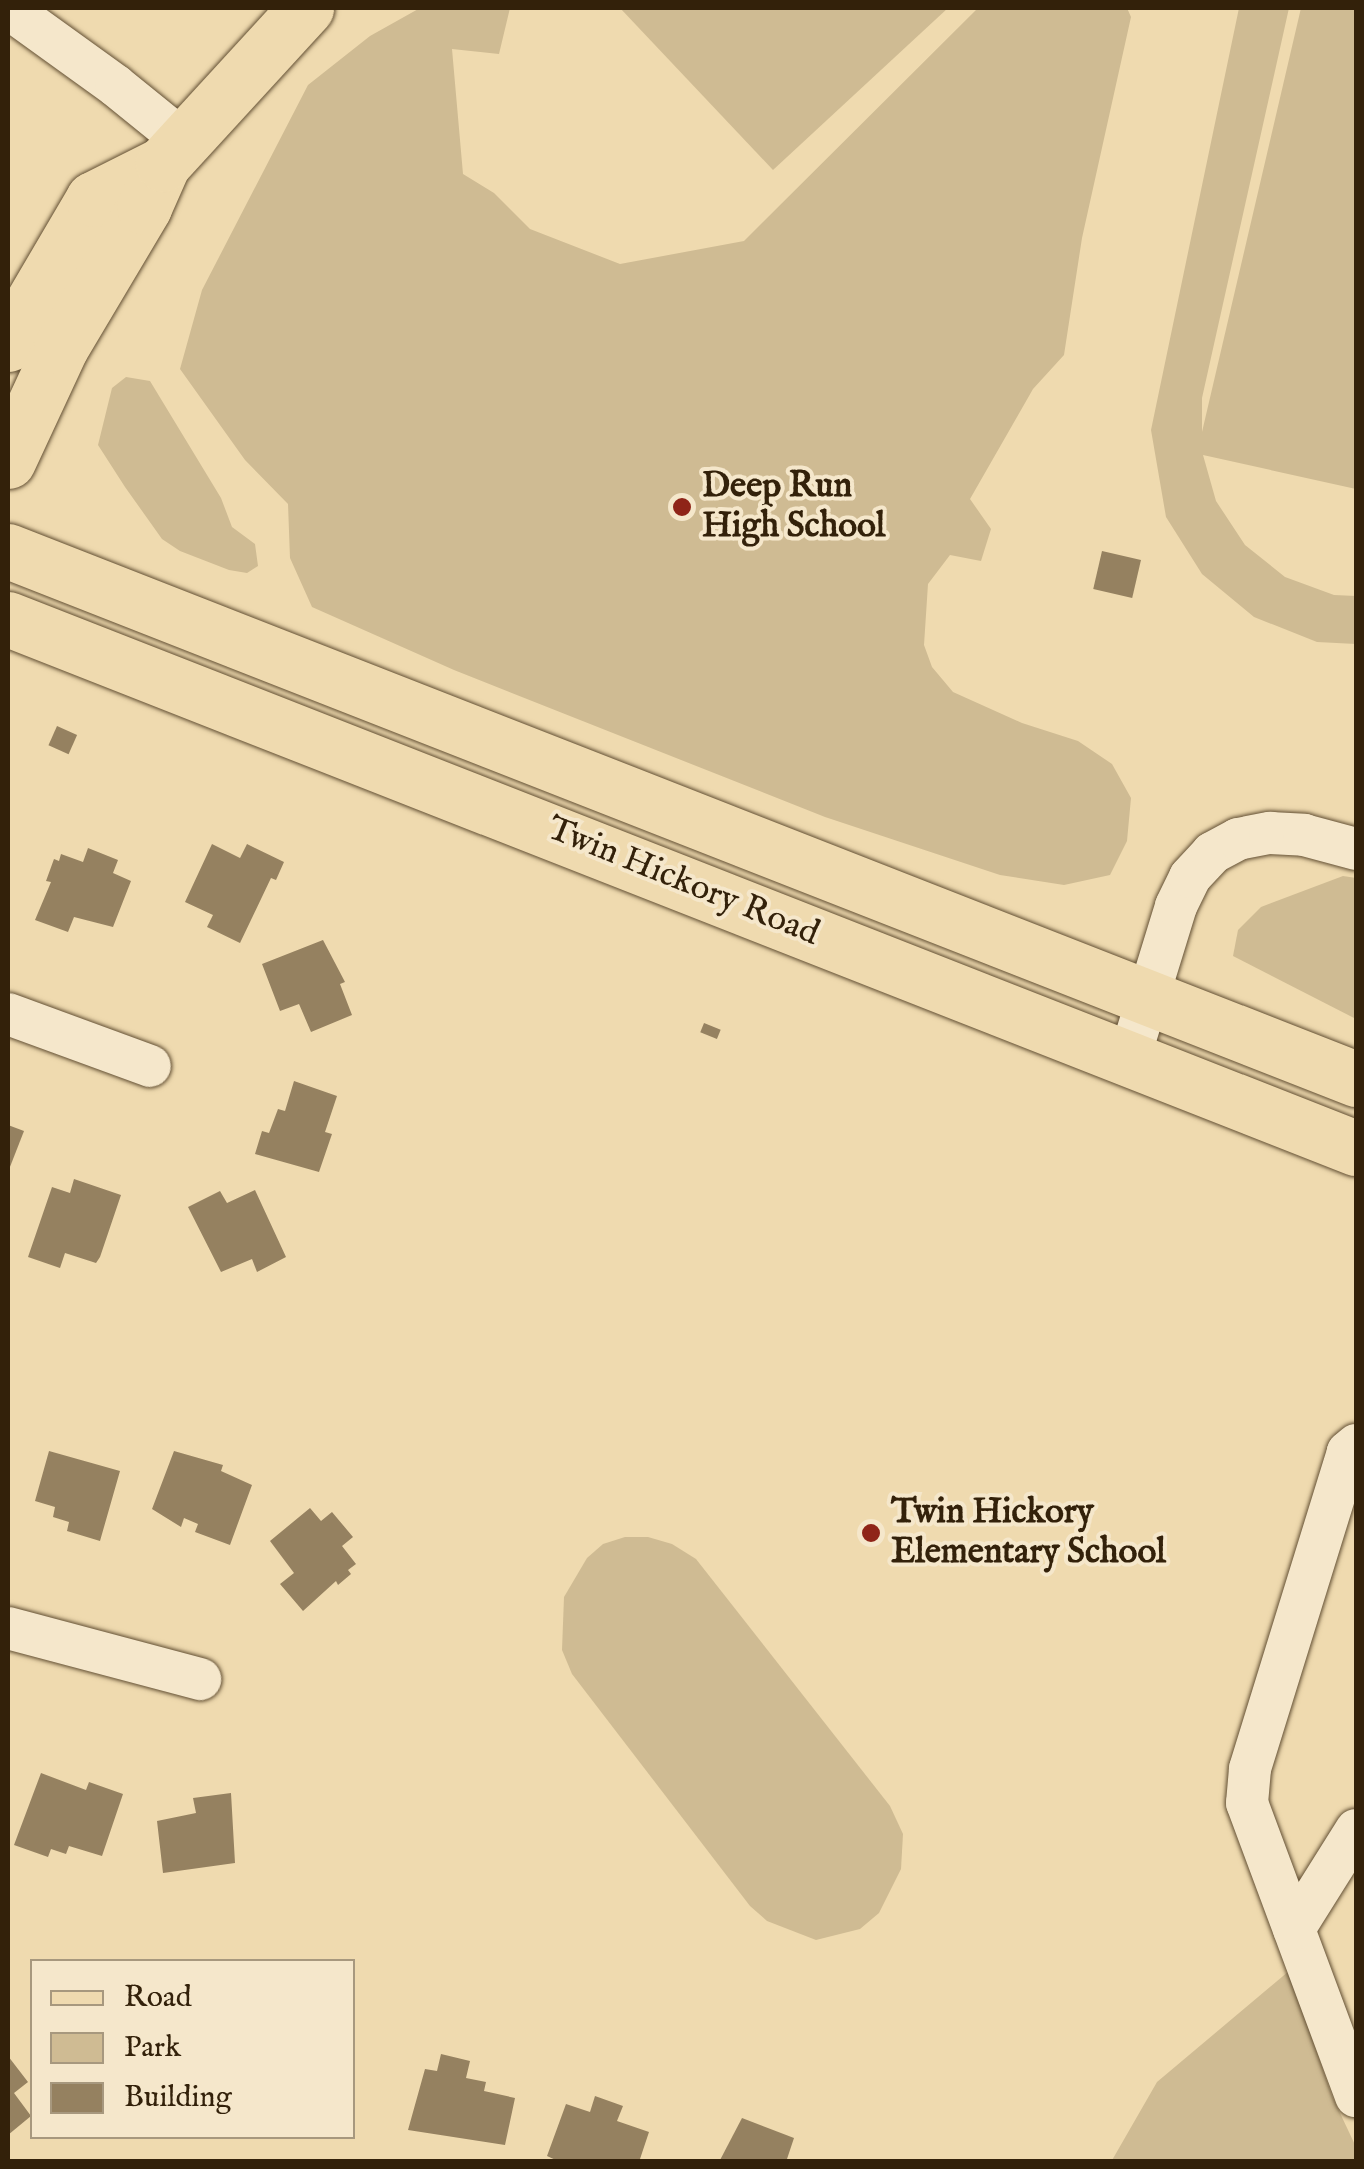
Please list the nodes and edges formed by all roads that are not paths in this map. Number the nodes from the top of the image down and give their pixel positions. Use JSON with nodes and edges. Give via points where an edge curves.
{"nodes":[{"id":1,"x":8,"y":8,"type":"edge"},
{"id":2,"x":306,"y":8,"type":"edge"},
{"id":3,"x":173,"y":153,"type":"junction"},
{"id":4,"x":8,"y":344,"type":"edge"},
{"id":5,"x":8,"y":461,"type":"edge"},
{"id":6,"x":8,"y":551,"type":"edge"},
{"id":7,"x":8,"y":620,"type":"edge"},
{"id":8,"x":1356,"y":849,"type":"edge"},
{"id":9,"x":1149,"y":998,"type":"junction"},
{"id":10,"x":8,"y":1014,"type":"edge"},
{"id":11,"x":1130,"y":1059,"type":"junction"},
{"id":12,"x":150,"y":1066,"type":"dead end"},
{"id":13,"x":1356,"y":1079,"type":"edge"},
{"id":14,"x":1356,"y":1148,"type":"edge"},
{"id":15,"x":1356,"y":1445,"type":"edge"},
{"id":16,"x":8,"y":1628,"type":"edge"},
{"id":17,"x":200,"y":1679,"type":"dead end"},
{"id":18,"x":1356,"y":1830,"type":"edge"},
{"id":19,"x":1294,"y":1929,"type":"junction"},
{"id":20,"x":1356,"y":2096,"type":"edge"}],
"edges":[{"from":1,"to":3,"type":"street","via":[[116,86]]},
{"from":2,"to":3,"type":"main road"},
{"from":3,"to":4,"type":"main road","via":[[93,199]]},
{"from":3,"to":5,"type":"main road","via":[[68,334]]},
{"from":6,"to":9,"type":"main road","name":"Twin Hickory Road"},
{"from":7,"to":11,"type":"main road","name":"Twin Hickory Road"},
{"from":8,"to":9,"type":"street","via":[[1270,833],[1212,853],[1176,906]]},
{"from":9,"to":11,"type":"street"},
{"from":9,"to":13,"type":"main road","name":"Twin Hickory Road"},
{"from":10,"to":12,"type":"street"},
{"from":11,"to":14,"type":"main road","name":"Twin Hickory Road"},
{"from":15,"to":19,"type":"street","via":[[1348,1452],[1250,1769],[1247,1802]]},
{"from":16,"to":17,"type":"street"},
{"from":18,"to":19,"type":"street"},
{"from":19,"to":20,"type":"street"}]}
